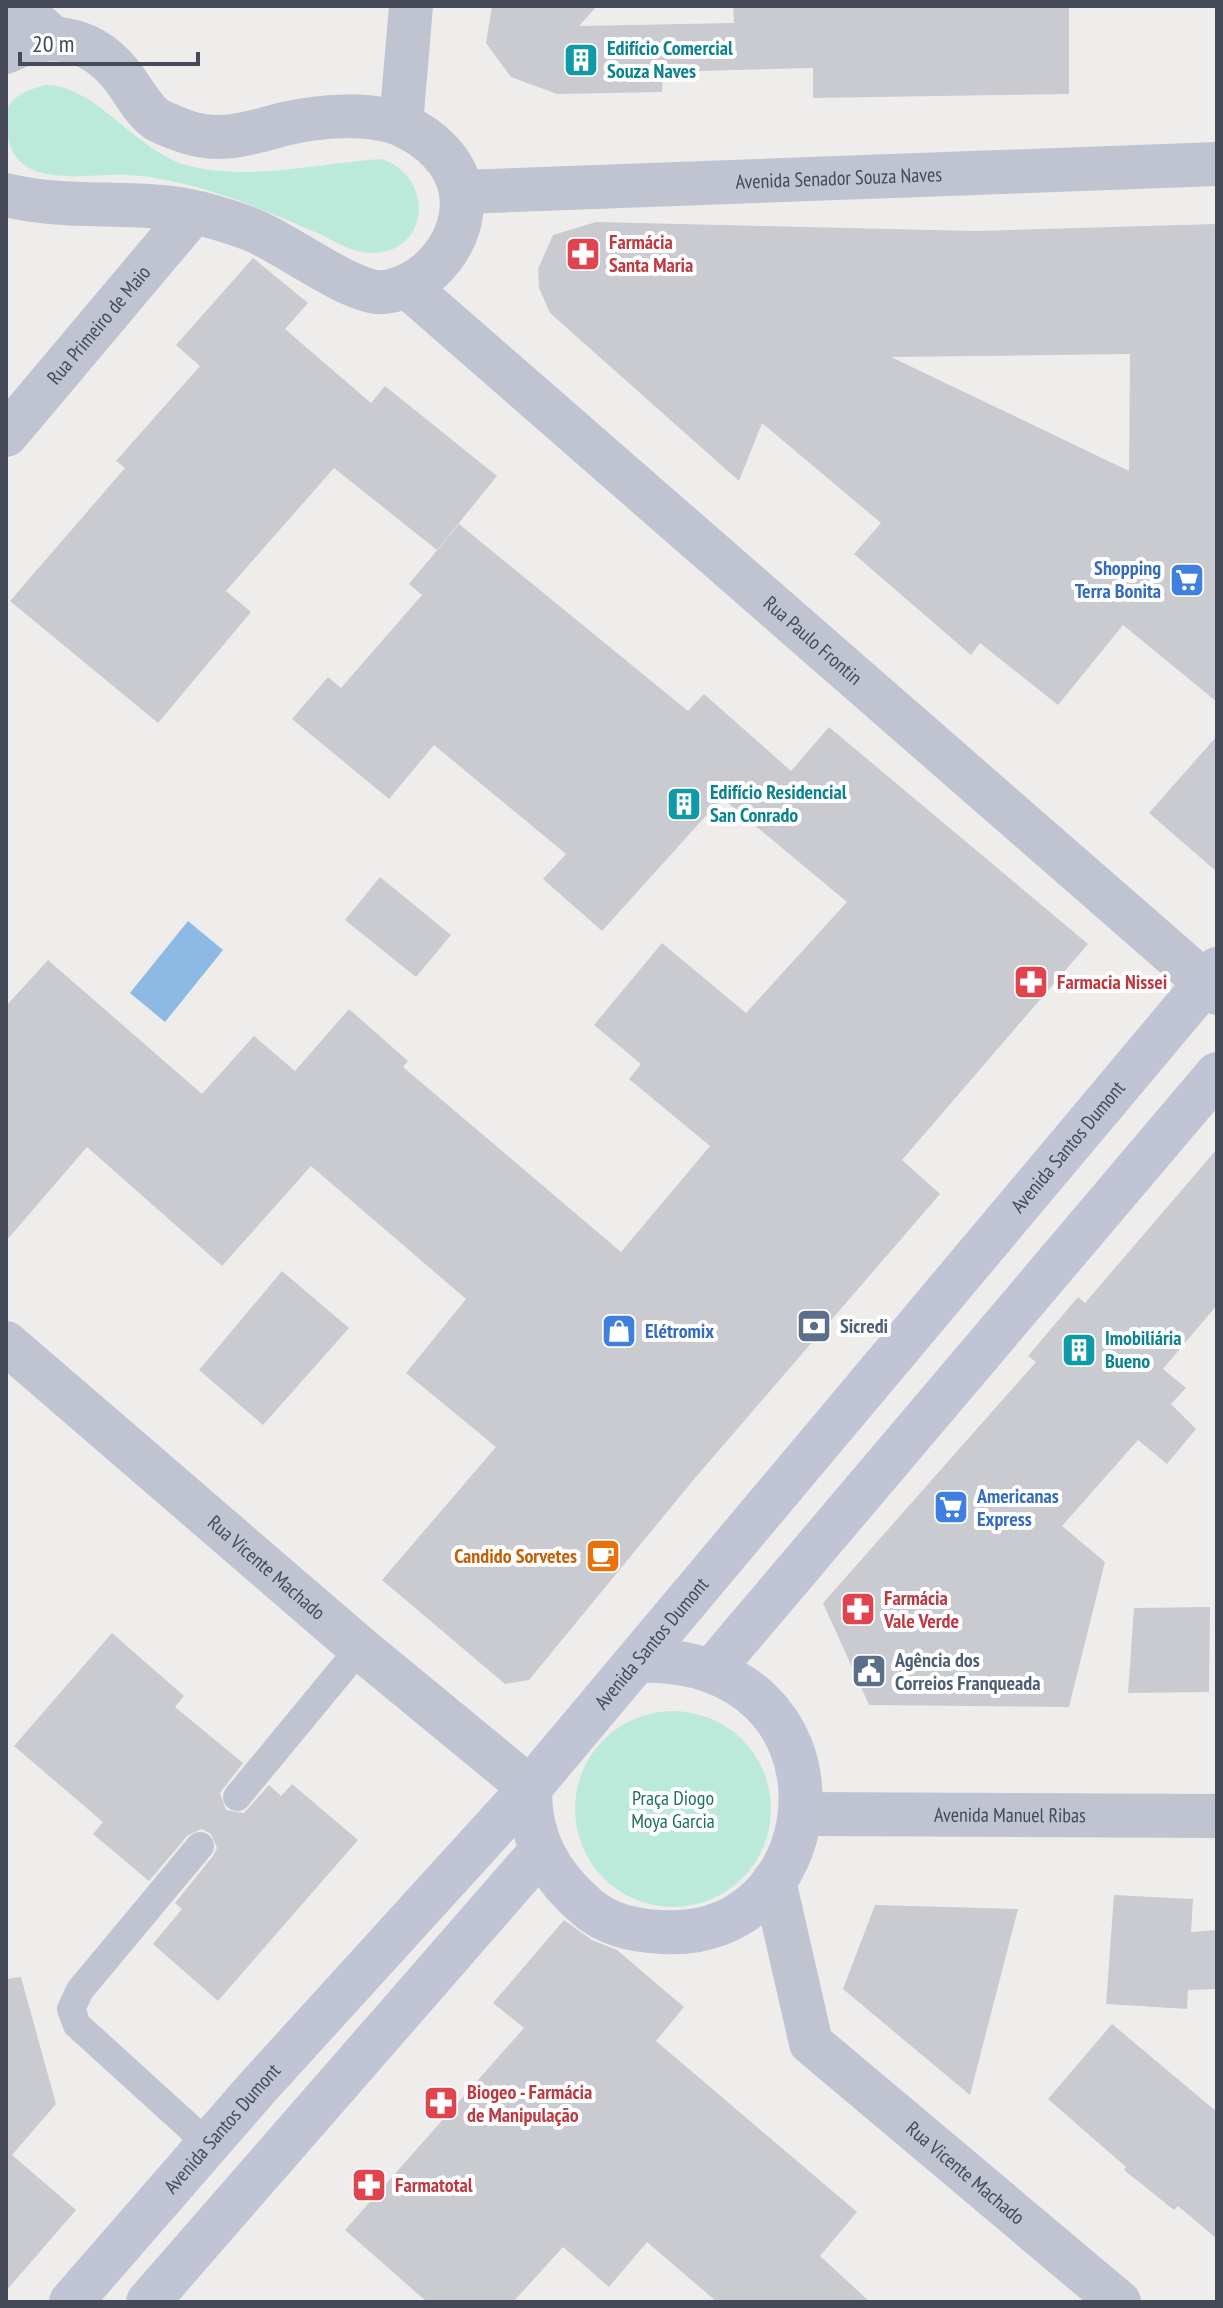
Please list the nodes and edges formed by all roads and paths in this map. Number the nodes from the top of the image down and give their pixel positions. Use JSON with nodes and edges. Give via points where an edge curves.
{"nodes":[{"id":1,"x":17,"y":6,"type":"edge"},
{"id":2,"x":411,"y":6,"type":"edge"},
{"id":3,"x":52,"y":37,"type":"junction"},
{"id":4,"x":6,"y":52,"type":"edge"},
{"id":5,"x":401,"y":124,"type":"junction"},
{"id":6,"x":1217,"y":164,"type":"edge"},
{"id":7,"x":461,"y":192,"type":"junction"},
{"id":8,"x":6,"y":195,"type":"edge"},
{"id":9,"x":192,"y":214,"type":"junction"},
{"id":10,"x":409,"y":288,"type":"junction"},
{"id":11,"x":6,"y":435,"type":"edge"},
{"id":12,"x":1213,"y":982,"type":"edge"},
{"id":13,"x":1217,"y":1074,"type":"edge"},
{"id":14,"x":6,"y":1343,"type":"edge"},
{"id":15,"x":360,"y":1648,"type":"junction"},
{"id":16,"x":637,"y":1661,"type":"junction"},
{"id":17,"x":713,"y":1669,"type":"junction"},
{"id":18,"x":530,"y":1788,"type":"junction"},
{"id":19,"x":237,"y":1797,"type":"dead end"},
{"id":20,"x":802,"y":1814,"type":"junction"},
{"id":21,"x":1217,"y":1816,"type":"edge"},
{"id":22,"x":200,"y":1846,"type":"dead end"},
{"id":23,"x":541,"y":1851,"type":"junction"},
{"id":24,"x":774,"y":1881,"type":"junction"},
{"id":25,"x":208,"y":2144,"type":"junction"},
{"id":26,"x":71,"y":2302,"type":"edge"},
{"id":27,"x":148,"y":2302,"type":"edge"},
{"id":28,"x":1119,"y":2302,"type":"edge"}],
"edges":[{"from":1,"to":3,"type":"street"},
{"from":2,"to":5,"type":"street"},
{"from":3,"to":4,"type":"street"},
{"from":3,"to":5,"type":"street","via":[[98,51],[156,119],[188,132],[242,137],[286,124],[354,118]]},
{"from":5,"to":7,"type":"street","via":[[433,142]]},
{"from":6,"to":7,"type":"street","name":"Avenida Senador Souza Naves"},
{"from":7,"to":10,"type":"street","via":[[453,241]]},
{"from":8,"to":9,"type":"street","via":[[102,207],[164,207]]},
{"from":9,"to":10,"type":"street","via":[[286,245],[355,286],[381,293]]},
{"from":9,"to":11,"type":"street","name":"Rua Primeiro de Maio"},
{"from":10,"to":12,"type":"street","name":"Rua Paulo Frontin"},
{"from":12,"to":16,"type":"main road","name":"Avenida Santos Dumont"},
{"from":13,"to":17,"type":"main road"},
{"from":14,"to":15,"type":"street","name":"Rua Vicente Machado"},
{"from":15,"to":18,"type":"street","name":"Rua Vicente Machado"},
{"from":15,"to":19,"type":"lane"},
{"from":16,"to":17,"type":"main road","via":[[676,1660]]},
{"from":16,"to":18,"type":"main road","name":"Avenida Santos Dumont"},
{"from":17,"to":20,"type":"main road","via":[[752,1692],[782,1726],[799,1768]]},
{"from":18,"to":23,"type":"main road"},
{"from":18,"to":25,"type":"main road","name":"Avenida Santos Dumont"},
{"from":20,"to":21,"type":"street","name":"Avenida Manuel Ribas"},
{"from":20,"to":24,"type":"main road","via":[[792,1850]]},
{"from":22,"to":25,"type":"lane","via":[[73,1999],[71,2009],[77,2025]]},
{"from":23,"to":24,"type":"main road","via":[[563,1887],[596,1915],[637,1931],[679,1933],[715,1925],[748,1907]]},
{"from":23,"to":27,"type":"main road"},
{"from":24,"to":28,"type":"street","name":"Rua Vicente Machado","via":[[811,2043]]},
{"from":25,"to":26,"type":"main road","name":"Avenida Santos Dumont"}]}
